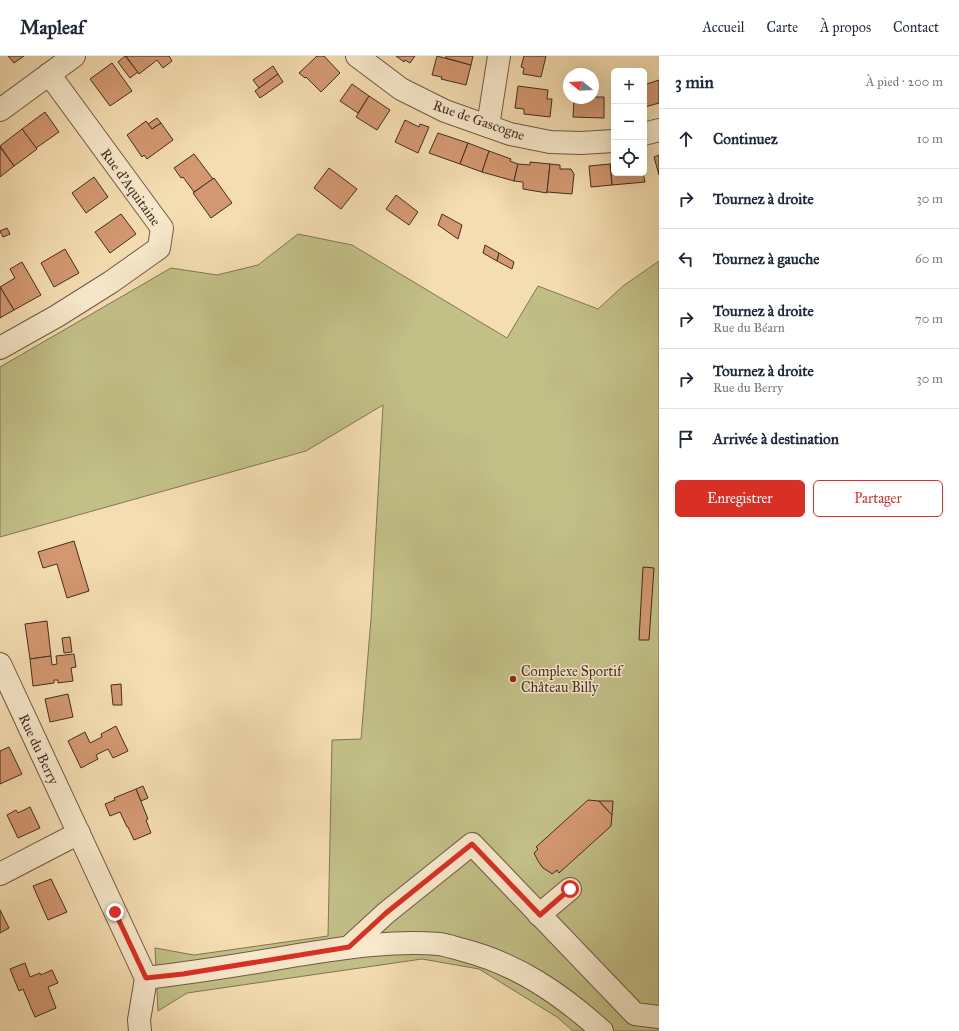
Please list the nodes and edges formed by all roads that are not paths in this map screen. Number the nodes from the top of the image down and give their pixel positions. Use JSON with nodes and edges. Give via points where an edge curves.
{"nodes":[{"id":1,"x":74,"y":56,"type":"edge"},
{"id":2,"x":357,"y":56,"type":"edge"},
{"id":3,"x":500,"y":56,"type":"edge"},
{"id":4,"x":49,"y":74,"type":"junction"},
{"id":5,"x":0,"y":110,"type":"edge"},
{"id":6,"x":488,"y":126,"type":"junction"},
{"id":7,"x":659,"y":130,"type":"edge"},
{"id":8,"x":647,"y":133,"type":"edge"},
{"id":9,"x":611,"y":141,"type":"edge"},
{"id":10,"x":0,"y":348,"type":"edge"},
{"id":11,"x":0,"y":664,"type":"edge"},
{"id":12,"x":79,"y":833,"type":"junction"},
{"id":13,"x":0,"y":874,"type":"edge"},
{"id":14,"x":570,"y":889,"type":"dead end"},
{"id":15,"x":540,"y":915,"type":"junction"},
{"id":16,"x":349,"y":947,"type":"junction"},
{"id":17,"x":146,"y":978,"type":"junction"},
{"id":18,"x":659,"y":1017,"type":"edge"},
{"id":19,"x":140,"y":1031,"type":"edge"},
{"id":20,"x":602,"y":1031,"type":"edge"}],
"edges":[{"from":1,"to":4,"type":"street"},
{"from":2,"to":6,"type":"street","name":"Rue de Gascogne","via":[[401,89],[444,111]]},
{"from":3,"to":6,"type":"street"},
{"from":4,"to":5,"type":"street"},
{"from":4,"to":10,"type":"street","name":"Rue d'Aquitaine","via":[[162,228],[160,248],[57,316]]},
{"from":6,"to":9,"type":"street","name":"Rue de Gascogne","via":[[510,134],[550,142]]},
{"from":7,"to":8,"type":"street"},
{"from":11,"to":12,"type":"street","name":"Rue du Berry"},
{"from":12,"to":13,"type":"street"},
{"from":12,"to":17,"type":"street","name":"Rue du Berry"},
{"from":14,"to":15,"type":"street"},
{"from":15,"to":16,"type":"street","via":[[472,844],[386,913]]},
{"from":15,"to":18,"type":"street","via":[[634,1014]]},
{"from":16,"to":17,"type":"street"},
{"from":16,"to":20,"type":"street","via":[[440,944],[479,954],[547,987],[578,1009]]},
{"from":17,"to":19,"type":"street","via":[[139,1020]]}]}
